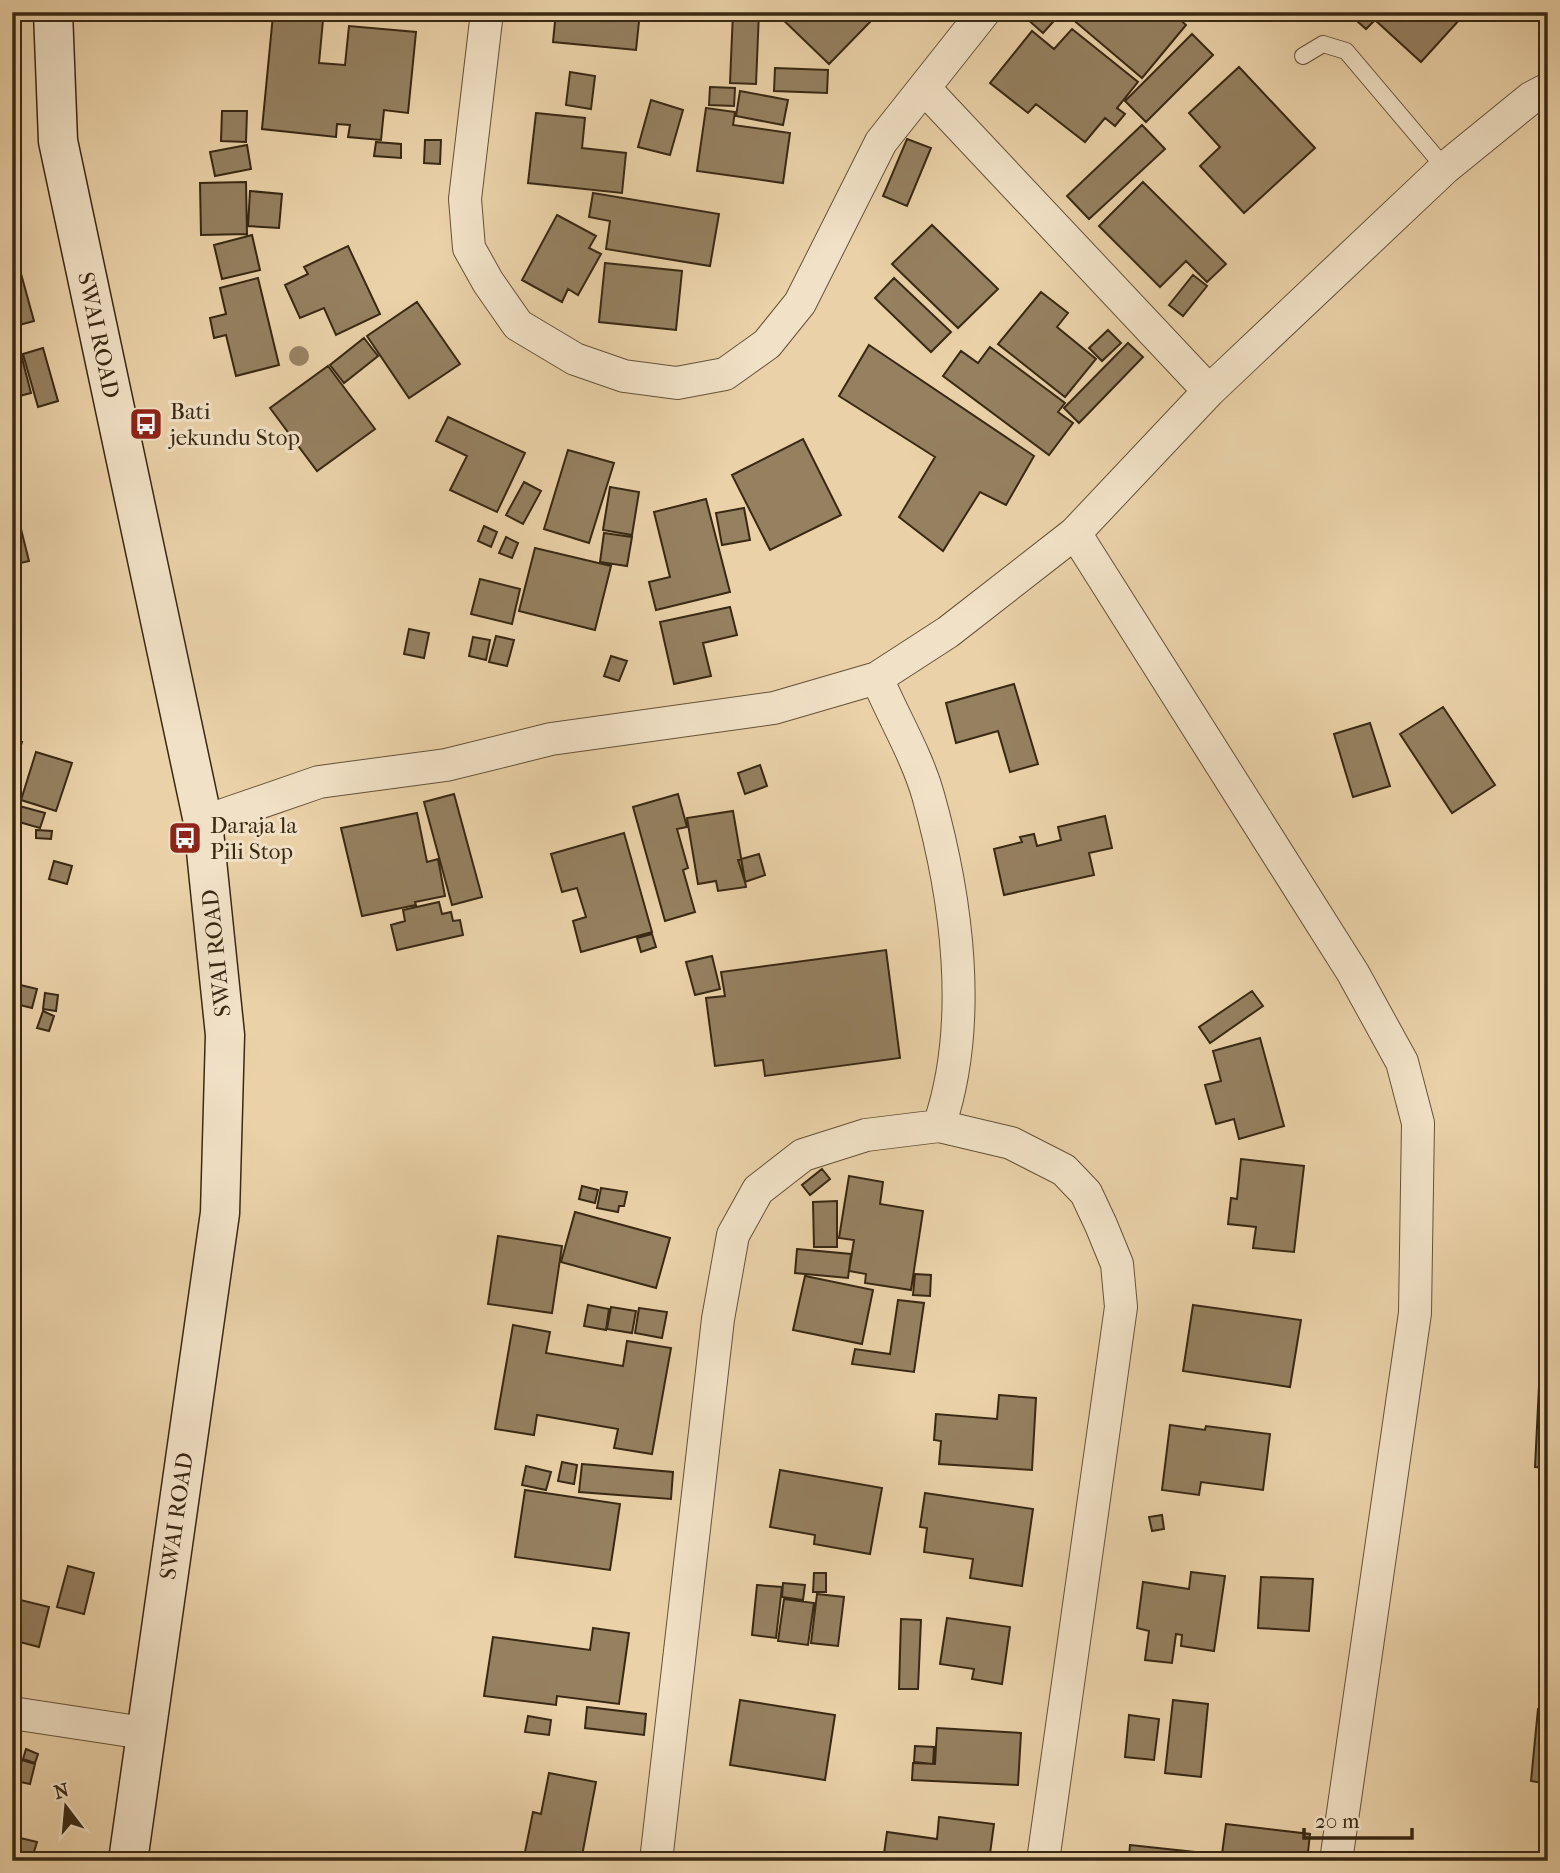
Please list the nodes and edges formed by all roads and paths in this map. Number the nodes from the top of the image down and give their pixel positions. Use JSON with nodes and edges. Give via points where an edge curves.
{"nodes":[{"id":1,"x":53,"y":12,"type":"edge"},
{"id":2,"x":487,"y":12,"type":"edge"},
{"id":3,"x":984,"y":12,"type":"edge"},
{"id":4,"x":1303,"y":56,"type":"dead end"},
{"id":5,"x":925,"y":89,"type":"junction"},
{"id":6,"x":1548,"y":89,"type":"edge"},
{"id":7,"x":1445,"y":167,"type":"junction"},
{"id":8,"x":1209,"y":391,"type":"junction"},
{"id":9,"x":1075,"y":533,"type":"junction"},
{"id":10,"x":877,"y":678,"type":"junction"},
{"id":11,"x":203,"y":822,"type":"junction"},
{"id":12,"x":939,"y":1126,"type":"junction"},
{"id":13,"x":12,"y":1713,"type":"edge"},
{"id":14,"x":144,"y":1733,"type":"junction"},
{"id":15,"x":128,"y":1861,"type":"edge"},
{"id":16,"x":656,"y":1861,"type":"edge"},
{"id":17,"x":1043,"y":1861,"type":"edge"},
{"id":18,"x":1336,"y":1861,"type":"edge"}],
"edges":[{"from":1,"to":11,"type":"street","name":"SWAI ROAD","via":[[58,141]]},
{"from":2,"to":5,"type":"street","via":[[465,199],[469,248],[519,325],[575,359],[624,376],[677,383],[725,374],[767,344],[800,303],[881,142]]},
{"from":3,"to":5,"type":"street"},
{"from":4,"to":7,"type":"lane","via":[[1323,44],[1346,51]]},
{"from":5,"to":8,"type":"street"},
{"from":6,"to":7,"type":"street","via":[[1531,97]]},
{"from":7,"to":8,"type":"street"},
{"from":8,"to":9,"type":"street"},
{"from":9,"to":10,"type":"street","via":[[948,632]]},
{"from":9,"to":18,"type":"street","via":[[1353,973],[1402,1062],[1418,1122],[1415,1313]]},
{"from":10,"to":11,"type":"street","via":[[774,708],[551,738],[446,765],[319,782]]},
{"from":10,"to":12,"type":"street","via":[[927,793],[947,887],[958,984],[951,1091]]},
{"from":11,"to":14,"type":"street","name":"SWAI ROAD","via":[[225,1035],[220,1213]]},
{"from":12,"to":16,"type":"street","via":[[866,1135],[803,1155],[758,1190],[733,1235],[718,1319]]},
{"from":12,"to":17,"type":"street","via":[[1011,1143],[1064,1170],[1086,1193],[1117,1264],[1121,1307]]},
{"from":13,"to":14,"type":"street"},
{"from":14,"to":15,"type":"street","name":"SWAI ROAD"}]}
